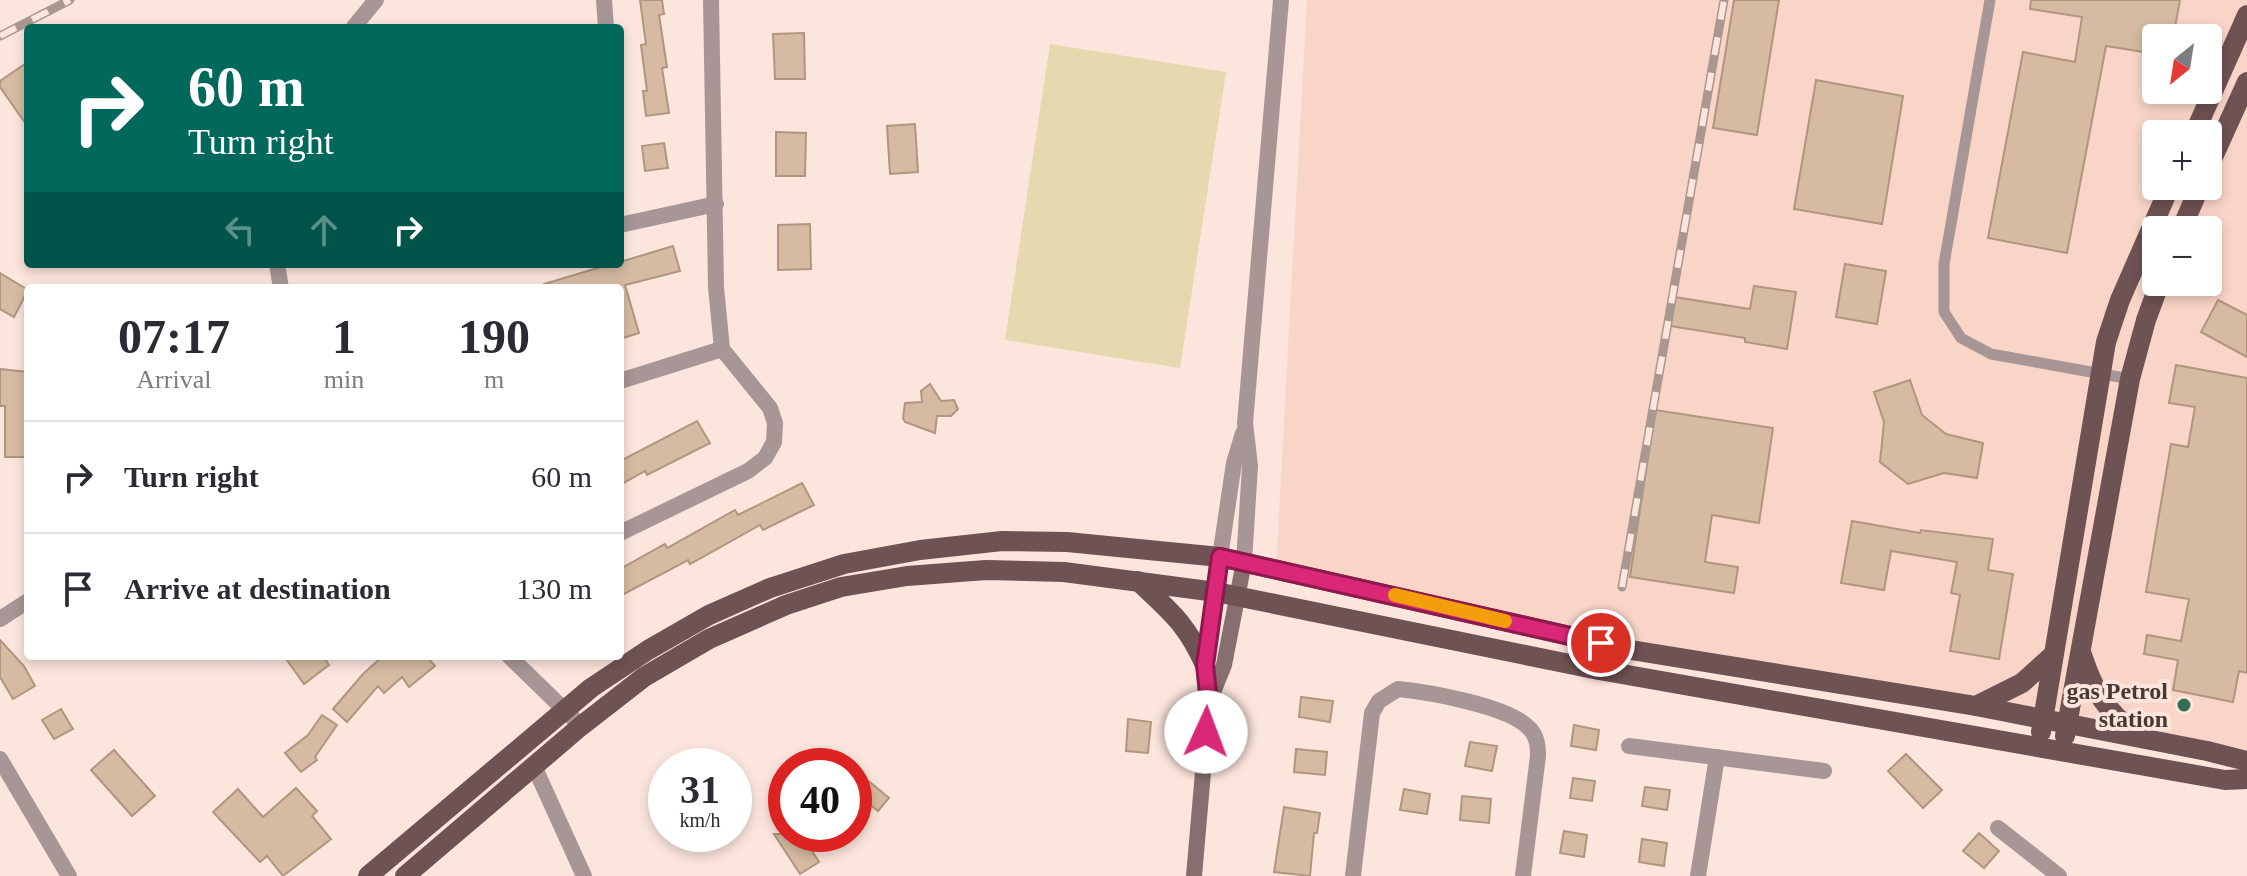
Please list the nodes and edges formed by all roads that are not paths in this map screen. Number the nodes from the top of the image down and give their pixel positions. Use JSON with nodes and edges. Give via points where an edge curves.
{"nodes":[{"id":1,"x":376,"y":0,"type":"edge"},
{"id":2,"x":604,"y":0,"type":"edge"},
{"id":3,"x":711,"y":0,"type":"edge"},
{"id":4,"x":1281,"y":0,"type":"edge"},
{"id":5,"x":1990,"y":0,"type":"edge"},
{"id":6,"x":2247,"y":15,"type":"edge"},
{"id":7,"x":356,"y":24,"type":"edge"},
{"id":8,"x":606,"y":24,"type":"edge"},
{"id":9,"x":2247,"y":82,"type":"edge"},
{"id":10,"x":2206,"y":106,"type":"junction"},
{"id":11,"x":2230,"y":117,"type":"junction"},
{"id":12,"x":2200,"y":120,"type":"edge"},
{"id":13,"x":2222,"y":136,"type":"edge"},
{"id":14,"x":716,"y":204,"type":"junction"},
{"id":15,"x":624,"y":224,"type":"edge"},
{"id":16,"x":2142,"y":265,"type":"edge"},
{"id":17,"x":2155,"y":296,"type":"edge"},
{"id":18,"x":722,"y":349,"type":"junction"},
{"id":19,"x":2101,"y":373,"type":"junction"},
{"id":20,"x":2130,"y":379,"type":"junction"},
{"id":21,"x":624,"y":380,"type":"edge"},
{"id":22,"x":1245,"y":423,"type":"junction"},
{"id":23,"x":2091,"y":431,"type":"junction"},
{"id":24,"x":2120,"y":437,"type":"junction"},
{"id":25,"x":624,"y":531,"type":"edge"},
{"id":26,"x":1220,"y":557,"type":"junction"},
{"id":27,"x":1244,"y":562,"type":"junction"},
{"id":28,"x":1138,"y":581,"type":"junction"},
{"id":29,"x":1216,"y":592,"type":"junction"},
{"id":30,"x":1239,"y":597,"type":"junction"},
{"id":31,"x":24,"y":604,"type":"edge"},
{"id":32,"x":0,"y":619,"type":"edge"},
{"id":33,"x":2081,"y":651,"type":"junction"},
{"id":34,"x":2052,"y":656,"type":"junction"},
{"id":35,"x":513,"y":660,"type":"edge"},
{"id":36,"x":1205,"y":665,"type":"junction"},
{"id":37,"x":1209,"y":703,"type":"junction"},
{"id":38,"x":1976,"y":706,"type":"junction"},
{"id":39,"x":565,"y":709,"type":"junction"},
{"id":40,"x":2043,"y":719,"type":"junction"},
{"id":41,"x":2067,"y":724,"type":"junction"},
{"id":42,"x":581,"y":726,"type":"junction"},
{"id":43,"x":2140,"y":737,"type":"junction"},
{"id":44,"x":1629,"y":746,"type":"dead end"},
{"id":45,"x":2038,"y":749,"type":"junction"},
{"id":46,"x":2063,"y":753,"type":"junction"},
{"id":47,"x":1717,"y":757,"type":"junction"},
{"id":48,"x":0,"y":759,"type":"edge"},
{"id":49,"x":2247,"y":761,"type":"edge"},
{"id":50,"x":534,"y":766,"type":"junction"},
{"id":51,"x":1824,"y":771,"type":"dead end"},
{"id":52,"x":2247,"y":779,"type":"edge"},
{"id":53,"x":1998,"y":828,"type":"dead end"},
{"id":54,"x":69,"y":876,"type":"edge"},
{"id":55,"x":368,"y":876,"type":"edge"},
{"id":56,"x":405,"y":876,"type":"edge"},
{"id":57,"x":584,"y":876,"type":"edge"},
{"id":58,"x":1194,"y":876,"type":"edge"},
{"id":59,"x":1353,"y":876,"type":"edge"},
{"id":60,"x":1523,"y":876,"type":"edge"},
{"id":61,"x":1698,"y":876,"type":"edge"},
{"id":62,"x":2059,"y":876,"type":"edge"}],
"edges":[{"from":1,"to":7,"type":"street"},
{"from":2,"to":8,"type":"street"},
{"from":3,"to":14,"type":"street"},
{"from":4,"to":22,"type":"street"},
{"from":5,"to":19,"type":"lane","via":[[1944,264],[1944,312],[1961,338],[1991,354]]},
{"from":6,"to":10,"type":"main road"},
{"from":9,"to":11,"type":"main road"},
{"from":10,"to":11,"type":"main road"},
{"from":10,"to":12,"type":"main road"},
{"from":11,"to":13,"type":"main road"},
{"from":14,"to":15,"type":"street"},
{"from":14,"to":18,"type":"street"},
{"from":16,"to":19,"type":"main road","via":[[2120,300]]},
{"from":17,"to":20,"type":"main road"},
{"from":18,"to":21,"type":"street"},
{"from":18,"to":25,"type":"street","via":[[770,408],[774,442],[748,471]]},
{"from":19,"to":20,"type":"lane"},
{"from":19,"to":23,"type":"main road"},
{"from":20,"to":24,"type":"main road"},
{"from":22,"to":26,"type":"street"},
{"from":22,"to":27,"type":"street","via":[[1250,466]]},
{"from":23,"to":24,"type":"main road"},
{"from":23,"to":34,"type":"main road"},
{"from":24,"to":33,"type":"main road"},
{"from":26,"to":27,"type":"main road"},
{"from":26,"to":29,"type":"street"},
{"from":26,"to":39,"type":"main road","via":[[1002,541],[844,564],[709,615]]},
{"from":27,"to":30,"type":"street"},
{"from":27,"to":38,"type":"main road","via":[[1631,650]]},
{"from":28,"to":29,"type":"main road"},
{"from":28,"to":36,"type":"main road","via":[[1191,633]]},
{"from":28,"to":42,"type":"main road","via":[[986,570],[841,587],[709,639],[644,677]]},
{"from":29,"to":30,"type":"main road"},
{"from":29,"to":36,"type":"street"},
{"from":30,"to":37,"type":"street"},
{"from":30,"to":45,"type":"main road","via":[[1599,670]]},
{"from":31,"to":32,"type":"street"},
{"from":33,"to":41,"type":"main road"},
{"from":33,"to":43,"type":"main road","via":[[2098,697]]},
{"from":34,"to":38,"type":"main road","via":[[2022,683]]},
{"from":34,"to":40,"type":"main road"},
{"from":35,"to":39,"type":"street"},
{"from":36,"to":37,"type":"street"},
{"from":37,"to":58,"type":"street"},
{"from":38,"to":40,"type":"main road"},
{"from":39,"to":42,"type":"street"},
{"from":39,"to":55,"type":"main road"},
{"from":40,"to":41,"type":"main road"},
{"from":40,"to":45,"type":"main road"},
{"from":41,"to":43,"type":"main road"},
{"from":41,"to":46,"type":"main road"},
{"from":42,"to":50,"type":"main road"},
{"from":43,"to":49,"type":"main road"},
{"from":44,"to":47,"type":"street"},
{"from":45,"to":46,"type":"main road"},
{"from":46,"to":52,"type":"main road","via":[[2225,780]]},
{"from":47,"to":51,"type":"street"},
{"from":47,"to":61,"type":"street"},
{"from":48,"to":54,"type":"street"},
{"from":50,"to":56,"type":"main road"},
{"from":50,"to":57,"type":"street"},
{"from":53,"to":62,"type":"street"},
{"from":59,"to":60,"type":"street","via":[[1372,713],[1379,701],[1398,689],[1493,709],[1529,728],[1538,756]]}]}
